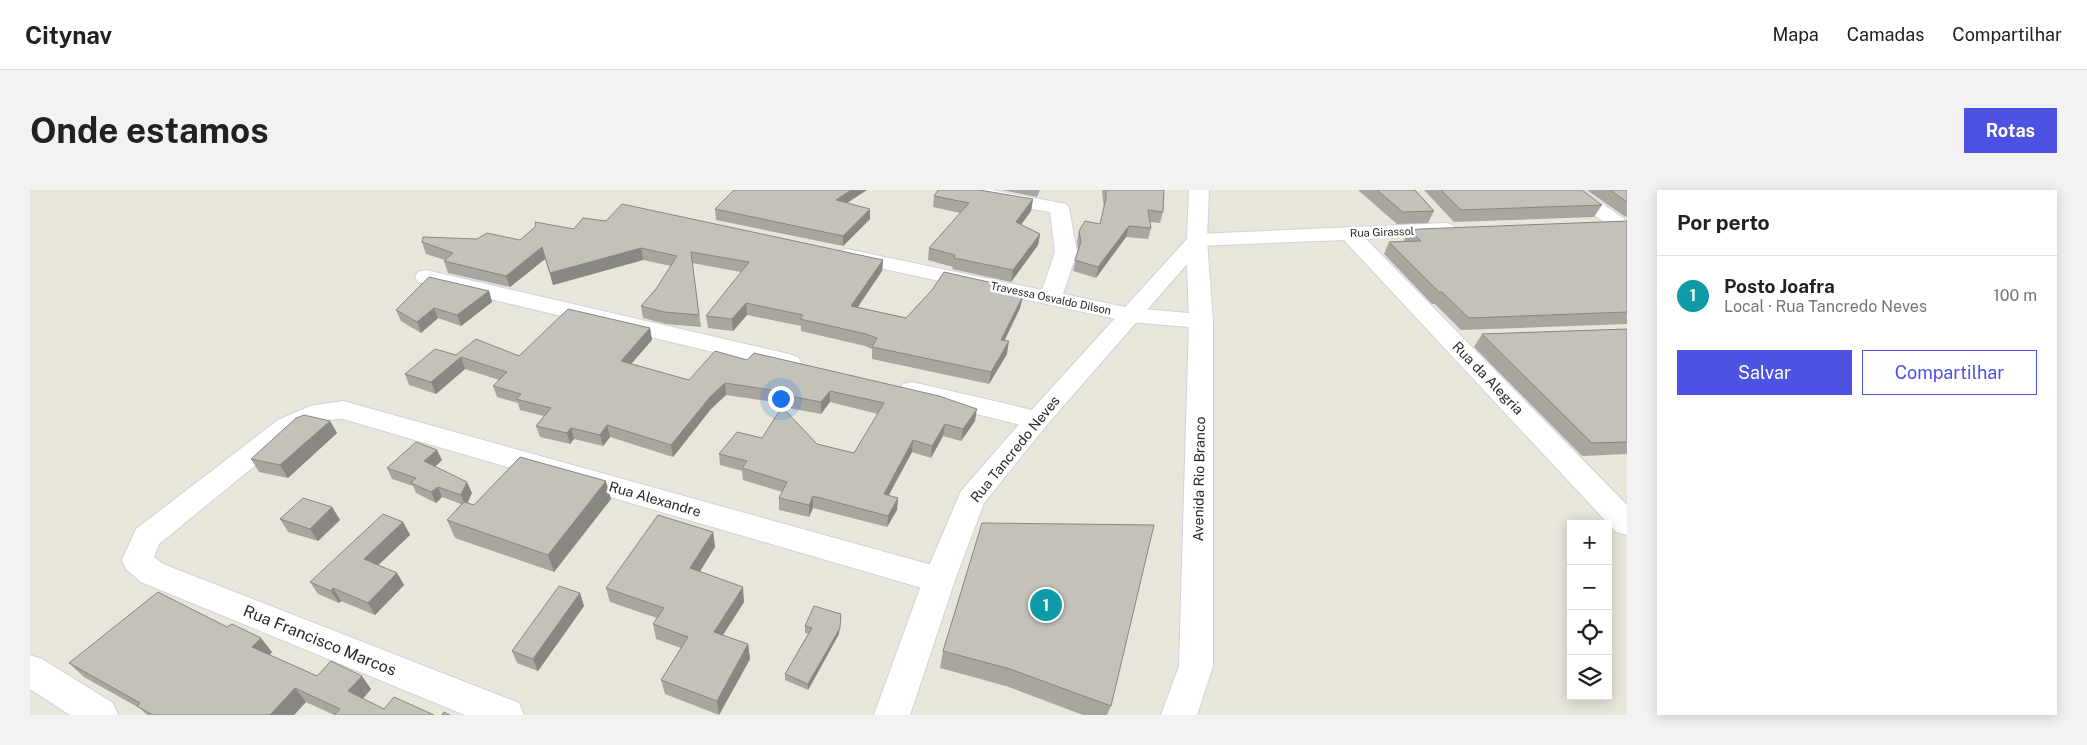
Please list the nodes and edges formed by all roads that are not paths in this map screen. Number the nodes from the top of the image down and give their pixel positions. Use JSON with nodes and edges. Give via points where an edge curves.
{"nodes":[{"id":1,"x":960,"y":190,"type":"edge"},
{"id":2,"x":1199,"y":190,"type":"edge"},
{"id":3,"x":1572,"y":190,"type":"edge"},
{"id":4,"x":1428,"y":210,"type":"edge"},
{"id":5,"x":1624,"y":224,"type":"edge"},
{"id":6,"x":1591,"y":225,"type":"edge"},
{"id":7,"x":1349,"y":233,"type":"junction"},
{"id":8,"x":1197,"y":240,"type":"junction"},
{"id":9,"x":826,"y":251,"type":"edge"},
{"id":10,"x":426,"y":277,"type":"edge"},
{"id":11,"x":1051,"y":297,"type":"junction"},
{"id":12,"x":1130,"y":315,"type":"junction"},
{"id":13,"x":1201,"y":321,"type":"junction"},
{"id":14,"x":1480,"y":338,"type":"dead end"},
{"id":15,"x":1451,"y":339,"type":"junction"},
{"id":16,"x":814,"y":368,"type":"edge"},
{"id":17,"x":891,"y":386,"type":"edge"},
{"id":18,"x":344,"y":410,"type":"joint"},
{"id":19,"x":1037,"y":420,"type":"junction"},
{"id":20,"x":1627,"y":490,"type":"edge"},
{"id":21,"x":1598,"y":492,"type":"junction"},
{"id":22,"x":1627,"y":524,"type":"edge"},
{"id":23,"x":939,"y":580,"type":"junction"},
{"id":24,"x":30,"y":670,"type":"edge"},
{"id":25,"x":100,"y":715,"type":"edge"},
{"id":26,"x":506,"y":715,"type":"edge"},
{"id":27,"x":892,"y":715,"type":"edge"},
{"id":28,"x":1179,"y":715,"type":"edge"}],
"edges":[{"from":1,"to":11,"type":"street","via":[[1059,208],[1066,252]]},
{"from":2,"to":8,"type":"street","name":"Avenida Rio Branco"},
{"from":3,"to":5,"type":"street"},
{"from":4,"to":7,"type":"street","name":"Rua Girassol","via":[[1456,229]]},
{"from":5,"to":6,"type":"street"},
{"from":7,"to":8,"type":"street","name":"Rua Girassol"},
{"from":7,"to":15,"type":"street","name":"Rua da Alegria"},
{"from":8,"to":12,"type":"street","name":"Rua Tancredo Neves"},
{"from":8,"to":13,"type":"street","name":"Avenida Rio Branco"},
{"from":9,"to":11,"type":"street","name":"Travessa Osvaldo Dilson"},
{"from":10,"to":16,"type":"street"},
{"from":11,"to":12,"type":"street","name":"Travessa Osvaldo Dilson"},
{"from":12,"to":13,"type":"street"},
{"from":12,"to":19,"type":"street","name":"Rua Tancredo Neves"},
{"from":13,"to":28,"type":"street","name":"Avenida Rio Branco","via":[[1196,666]]},
{"from":14,"to":15,"type":"street"},
{"from":15,"to":21,"type":"street","name":"Rua da Alegria"},
{"from":17,"to":19,"type":"street"},
{"from":18,"to":23,"type":"street","name":"Rua Alexandre"},
{"from":18,"to":26,"type":"street","name":"Rua Francisco Marcos","via":[[319,412],[287,426],[147,536],[137,560],[152,573]]},
{"from":19,"to":23,"type":"street","name":"Rua Tancredo Neves","via":[[971,499]]},
{"from":20,"to":21,"type":"street"},
{"from":21,"to":22,"type":"street","name":"Rua da Alegria"},
{"from":23,"to":27,"type":"street","name":"Rua Tancredo Neves"},
{"from":24,"to":25,"type":"street"}]}
